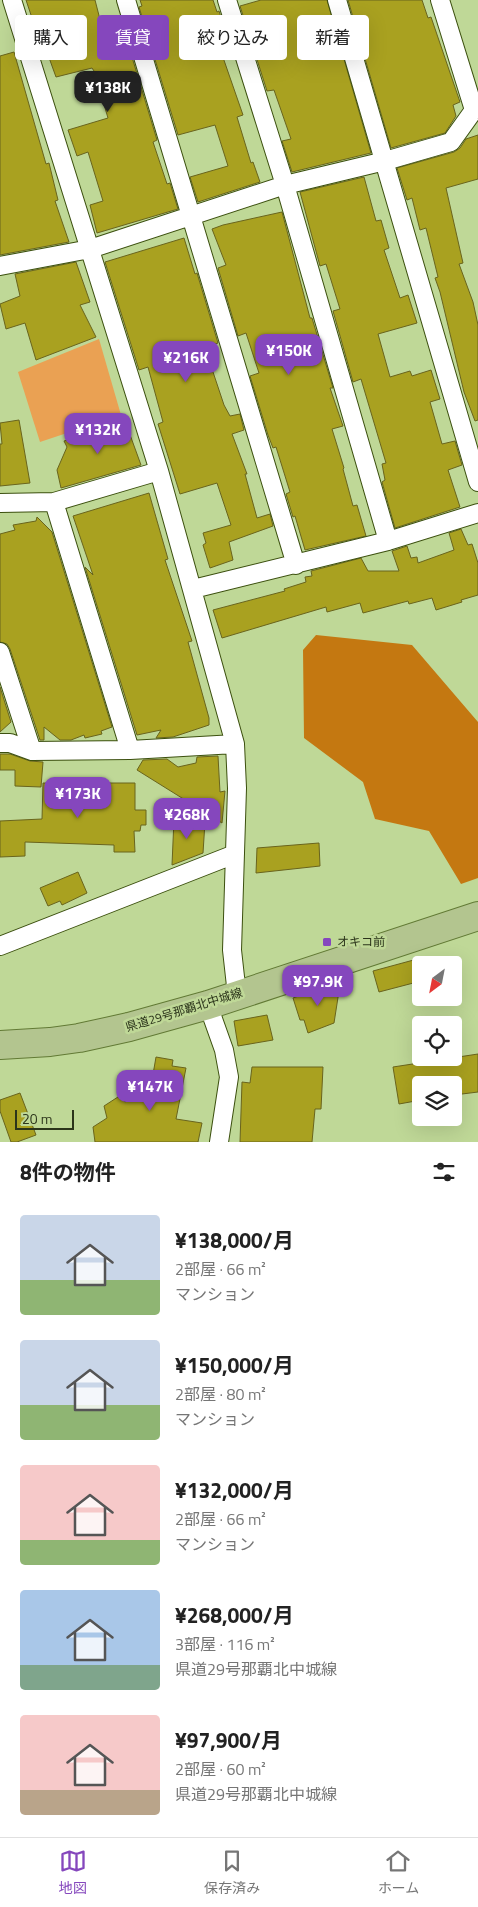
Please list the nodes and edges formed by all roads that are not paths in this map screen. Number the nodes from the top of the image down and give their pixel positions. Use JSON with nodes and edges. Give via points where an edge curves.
{"nodes":[{"id":1,"x":12,"y":0,"type":"edge"},
{"id":2,"x":126,"y":0,"type":"edge"},
{"id":3,"x":227,"y":0,"type":"edge"},
{"id":4,"x":337,"y":0,"type":"edge"},
{"id":5,"x":440,"y":0,"type":"edge"},
{"id":6,"x":476,"y":110,"type":"edge"},
{"id":7,"x":385,"y":161,"type":"junction"},
{"id":8,"x":285,"y":185,"type":"junction"},
{"id":9,"x":190,"y":216,"type":"junction"},
{"id":10,"x":90,"y":249,"type":"junction"},
{"id":11,"x":0,"y":266,"type":"edge"},
{"id":12,"x":158,"y":471,"type":"junction"},
{"id":13,"x":478,"y":482,"type":"edge"},
{"id":14,"x":54,"y":502,"type":"junction"},
{"id":15,"x":0,"y":503,"type":"edge"},
{"id":16,"x":478,"y":513,"type":"edge"},
{"id":17,"x":388,"y":541,"type":"junction"},
{"id":18,"x":296,"y":565,"type":"junction"},
{"id":19,"x":193,"y":589,"type":"junction"},
{"id":20,"x":0,"y":652,"type":"edge"},
{"id":21,"x":0,"y":743,"type":"edge"},
{"id":22,"x":235,"y":744,"type":"junction"},
{"id":23,"x":130,"y":750,"type":"junction"},
{"id":24,"x":32,"y":751,"type":"junction"},
{"id":25,"x":235,"y":854,"type":"junction"},
{"id":26,"x":478,"y":916,"type":"edge"},
{"id":27,"x":0,"y":946,"type":"edge"},
{"id":28,"x":237,"y":995,"type":"junction"},
{"id":29,"x":208,"y":1005,"type":"junction"},
{"id":30,"x":0,"y":1045,"type":"edge"},
{"id":31,"x":219,"y":1142,"type":"edge"}],
"edges":[{"from":1,"to":10,"type":"street"},
{"from":2,"to":9,"type":"street"},
{"from":3,"to":8,"type":"street"},
{"from":4,"to":7,"type":"street"},
{"from":5,"to":6,"type":"street"},
{"from":6,"to":7,"type":"street","via":[[451,142]]},
{"from":7,"to":8,"type":"street"},
{"from":7,"to":13,"type":"street"},
{"from":8,"to":9,"type":"street"},
{"from":8,"to":17,"type":"street"},
{"from":9,"to":10,"type":"street"},
{"from":9,"to":18,"type":"street"},
{"from":10,"to":11,"type":"street"},
{"from":10,"to":12,"type":"street"},
{"from":12,"to":14,"type":"street"},
{"from":12,"to":19,"type":"street"},
{"from":14,"to":15,"type":"street"},
{"from":14,"to":23,"type":"street"},
{"from":16,"to":17,"type":"street"},
{"from":17,"to":18,"type":"street"},
{"from":18,"to":19,"type":"street"},
{"from":19,"to":22,"type":"street"},
{"from":20,"to":24,"type":"street"},
{"from":21,"to":24,"type":"street"},
{"from":22,"to":23,"type":"street"},
{"from":22,"to":25,"type":"street"},
{"from":23,"to":24,"type":"street"},
{"from":25,"to":27,"type":"street"},
{"from":25,"to":28,"type":"street","via":[[232,950]]},
{"from":26,"to":28,"type":"main road","name":"県道29号那覇北中城線"},
{"from":28,"to":29,"type":"main road","name":"県道29号那覇北中城線"},
{"from":29,"to":30,"type":"main road","name":"県道29号那覇北中城線","via":[[104,1034]]},
{"from":29,"to":31,"type":"street","via":[[224,1050],[229,1077]]}]}
